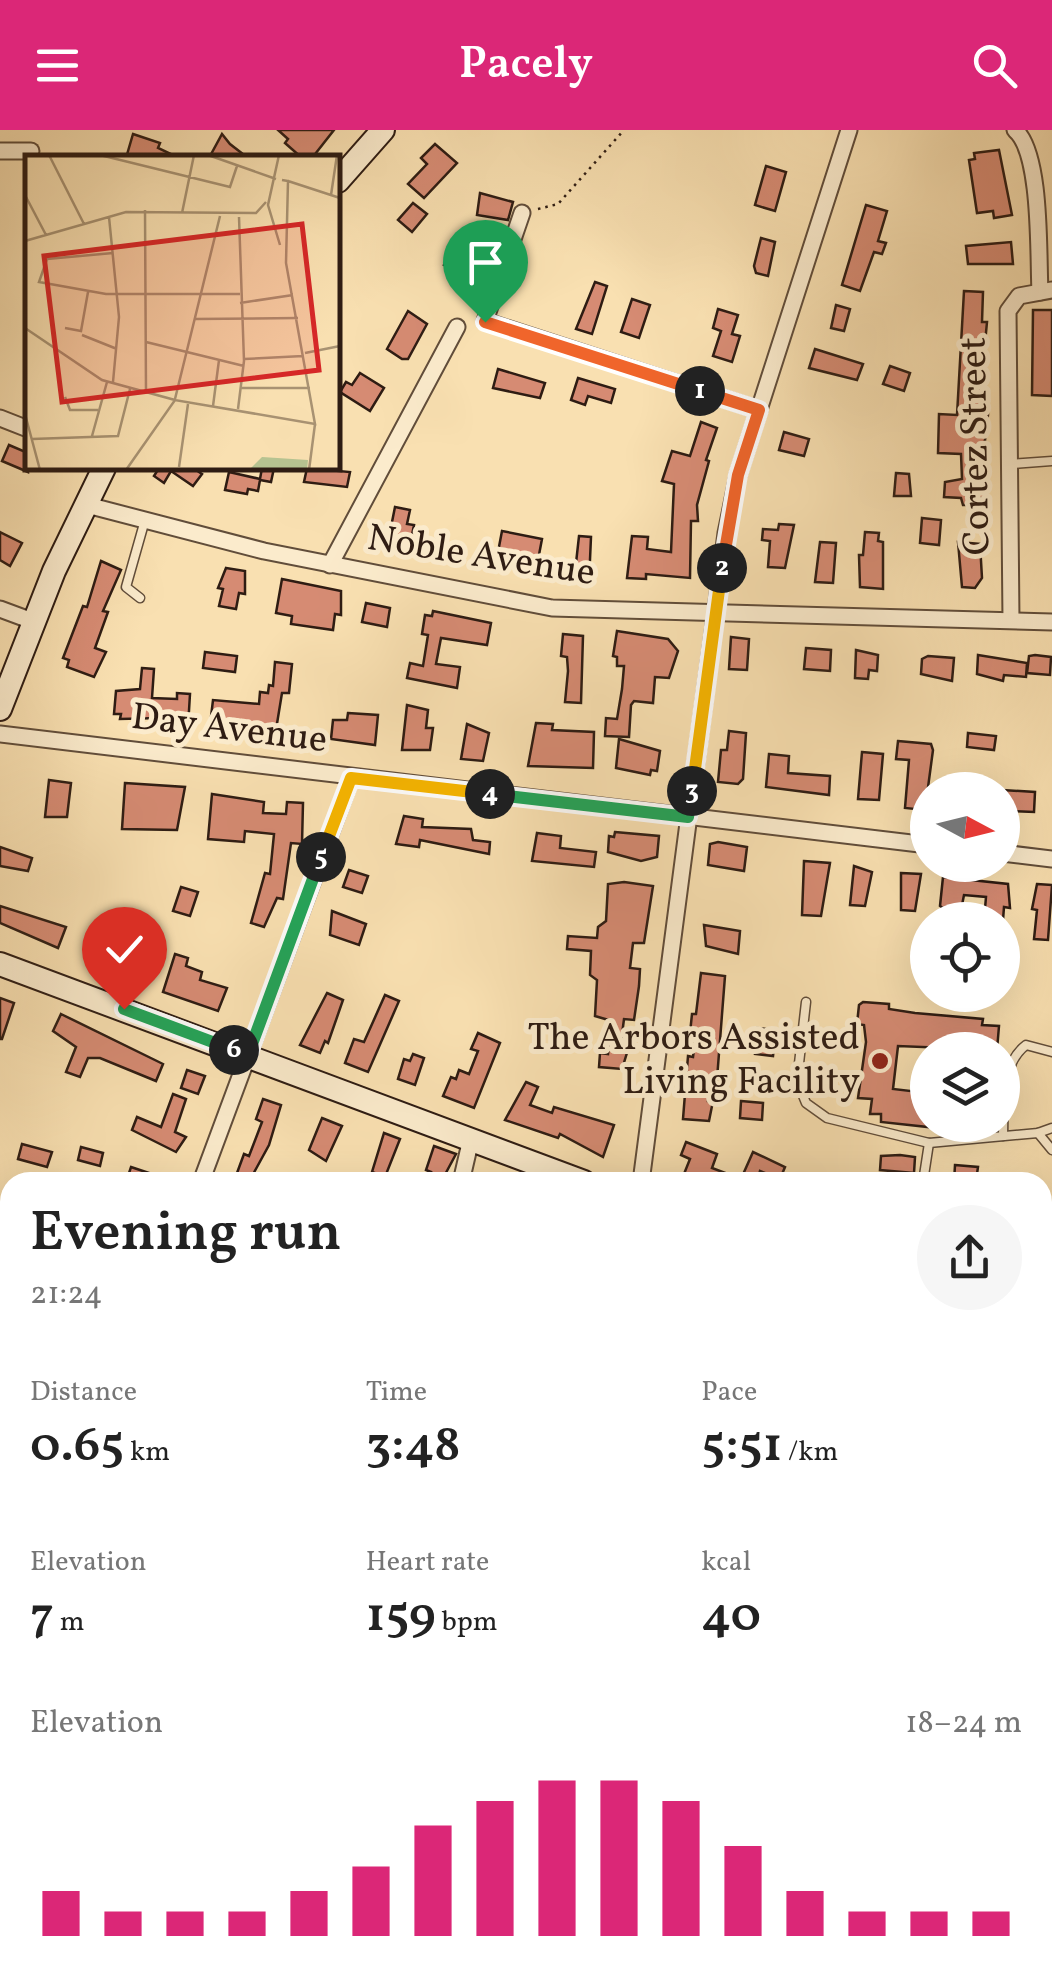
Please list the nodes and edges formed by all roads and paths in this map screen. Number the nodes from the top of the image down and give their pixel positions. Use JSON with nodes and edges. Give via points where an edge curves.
{"nodes":[{"id":1,"x":383,"y":130,"type":"edge"},
{"id":2,"x":624,"y":130,"type":"edge"},
{"id":3,"x":849,"y":130,"type":"edge"},
{"id":4,"x":1016,"y":130,"type":"edge"},
{"id":5,"x":0,"y":151,"type":"edge"},
{"id":6,"x":31,"y":151,"type":"dead end"},
{"id":7,"x":340,"y":179,"type":"edge"},
{"id":8,"x":522,"y":213,"type":"joint"},
{"id":9,"x":1046,"y":291,"type":"edge"},
{"id":10,"x":457,"y":327,"type":"dead end"},
{"id":11,"x":759,"y":410,"type":"junction"},
{"id":12,"x":0,"y":418,"type":"edge"},
{"id":13,"x":25,"y":428,"type":"edge"},
{"id":14,"x":1052,"y":461,"type":"edge"},
{"id":15,"x":1011,"y":464,"type":"junction"},
{"id":16,"x":103,"y":470,"type":"edge"},
{"id":17,"x":87,"y":505,"type":"junction"},
{"id":18,"x":145,"y":520,"type":"junction"},
{"id":19,"x":330,"y":564,"type":"junction"},
{"id":20,"x":140,"y":598,"type":"dead end"},
{"id":21,"x":0,"y":609,"type":"edge"},
{"id":22,"x":717,"y":613,"type":"junction"},
{"id":23,"x":1010,"y":620,"type":"junction"},
{"id":24,"x":35,"y":622,"type":"junction"},
{"id":25,"x":1052,"y":622,"type":"edge"},
{"id":26,"x":0,"y":710,"type":"edge"},
{"id":27,"x":0,"y":734,"type":"edge"},
{"id":28,"x":351,"y":778,"type":"junction"},
{"id":29,"x":688,"y":817,"type":"junction"},
{"id":30,"x":910,"y":842,"type":"edge"},
{"id":31,"x":1020,"y":855,"type":"edge"},
{"id":32,"x":1052,"y":859,"type":"edge"},
{"id":33,"x":0,"y":964,"type":"edge"},
{"id":34,"x":806,"y":1002,"type":"dead end"},
{"id":35,"x":1020,"y":1050,"type":"edge"},
{"id":36,"x":1052,"y":1052,"type":"edge"},
{"id":37,"x":248,"y":1055,"type":"junction"},
{"id":38,"x":1052,"y":1128,"type":"edge"},
{"id":39,"x":1038,"y":1133,"type":"junction"},
{"id":40,"x":1020,"y":1135,"type":"edge"},
{"id":41,"x":471,"y":1139,"type":"junction"},
{"id":42,"x":940,"y":1142,"type":"edge"},
{"id":43,"x":930,"y":1143,"type":"junction"},
{"id":44,"x":1052,"y":1150,"type":"edge"},
{"id":45,"x":205,"y":1172,"type":"edge"},
{"id":46,"x":463,"y":1172,"type":"edge"},
{"id":47,"x":558,"y":1172,"type":"edge"},
{"id":48,"x":641,"y":1172,"type":"edge"},
{"id":49,"x":926,"y":1172,"type":"edge"}],
"edges":[{"from":1,"to":7,"type":"street"},
{"from":2,"to":8,"type":"path","via":[[558,204]]},
{"from":3,"to":11,"type":"street"},
{"from":4,"to":9,"type":"street","via":[[1028,145]]},
{"from":5,"to":6,"type":"street"},
{"from":8,"to":11,"type":"street","via":[[485,322]]},
{"from":9,"to":15,"type":"street","name":"Cortez Street","via":[[1019,296],[1008,311]]},
{"from":10,"to":19,"type":"street"},
{"from":11,"to":22,"type":"street","via":[[735,489]]},
{"from":12,"to":13,"type":"street"},
{"from":14,"to":15,"type":"lane"},
{"from":15,"to":23,"type":"street","name":"Cortez Street"},
{"from":16,"to":17,"type":"street"},
{"from":17,"to":18,"type":"street","name":"Noble Avenue"},
{"from":17,"to":24,"type":"street"},
{"from":18,"to":19,"type":"street","name":"Noble Avenue"},
{"from":18,"to":20,"type":"lane","via":[[126,587]]},
{"from":19,"to":22,"type":"street","name":"Noble Avenue","via":[[552,608]]},
{"from":21,"to":24,"type":"street"},
{"from":22,"to":23,"type":"street","name":"Noble Avenue"},
{"from":22,"to":29,"type":"street"},
{"from":23,"to":25,"type":"street","name":"Noble Avenue"},
{"from":24,"to":26,"type":"street"},
{"from":27,"to":28,"type":"street","name":"Day Avenue"},
{"from":28,"to":29,"type":"street","name":"Day Avenue"},
{"from":28,"to":37,"type":"street"},
{"from":29,"to":30,"type":"street","name":"Day Avenue"},
{"from":29,"to":48,"type":"street"},
{"from":31,"to":32,"type":"street"},
{"from":33,"to":37,"type":"street"},
{"from":34,"to":43,"type":"lane","via":[[797,1081],[806,1103],[853,1127]]},
{"from":35,"to":36,"type":"lane","via":[[1026,1045]]},
{"from":37,"to":41,"type":"street"},
{"from":37,"to":45,"type":"street"},
{"from":38,"to":39,"type":"lane"},
{"from":39,"to":40,"type":"lane"},
{"from":39,"to":44,"type":"lane"},
{"from":41,"to":46,"type":"street"},
{"from":41,"to":47,"type":"street"},
{"from":42,"to":43,"type":"lane"},
{"from":43,"to":49,"type":"lane"}]}
